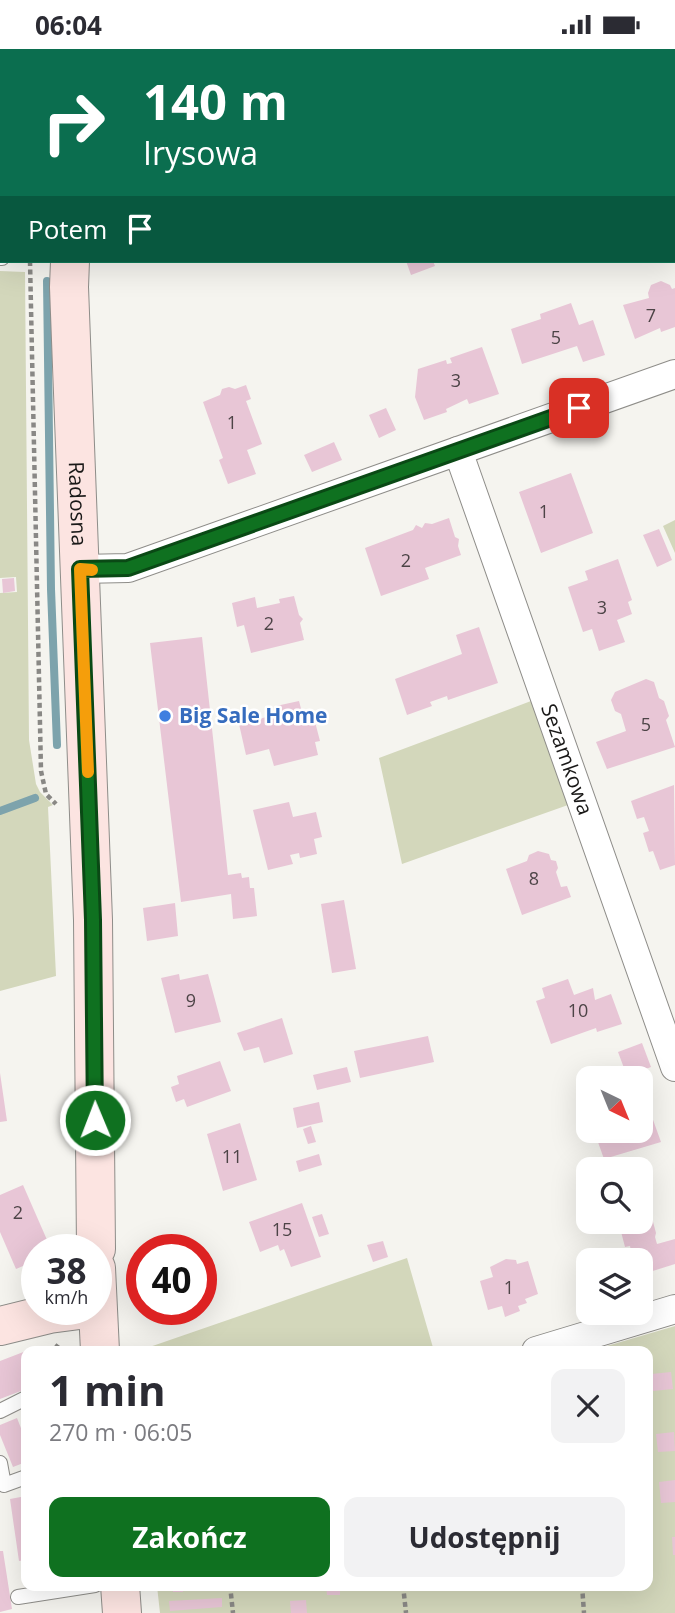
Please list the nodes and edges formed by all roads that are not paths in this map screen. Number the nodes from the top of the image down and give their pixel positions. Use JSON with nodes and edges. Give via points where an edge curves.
{"nodes":[{"id":1,"x":73,"y":263,"type":"edge"},
{"id":2,"x":675,"y":374,"type":"edge"},
{"id":3,"x":458,"y":451,"type":"junction"},
{"id":4,"x":80,"y":569,"type":"junction"},
{"id":5,"x":675,"y":1067,"type":"edge"},
{"id":6,"x":96,"y":1234,"type":"edge"},
{"id":7,"x":675,"y":1309,"type":"edge"},
{"id":8,"x":21,"y":1321,"type":"edge"},
{"id":9,"x":98,"y":1325,"type":"edge"},
{"id":10,"x":0,"y":1326,"type":"edge"},
{"id":11,"x":100,"y":1346,"type":"edge"},
{"id":12,"x":553,"y":1346,"type":"edge"},
{"id":13,"x":21,"y":1400,"type":"edge"},
{"id":14,"x":0,"y":1411,"type":"edge"},
{"id":15,"x":0,"y":1463,"type":"edge"},
{"id":16,"x":21,"y":1479,"type":"edge"},
{"id":17,"x":56,"y":1591,"type":"edge"},
{"id":18,"x":120,"y":1591,"type":"edge"},
{"id":19,"x":18,"y":1597,"type":"dead end"},
{"id":20,"x":122,"y":1613,"type":"edge"}],
"edges":[{"from":1,"to":4,"type":"street","name":"Radosna","via":[[69,287]]},
{"from":2,"to":3,"type":"street"},
{"from":3,"to":4,"type":"street","via":[[128,568]]},
{"from":3,"to":5,"type":"street","name":"Sezamkowa"},
{"from":4,"to":6,"type":"street","name":"Radosna","via":[[93,920]]},
{"from":7,"to":12,"type":"street"},
{"from":8,"to":10,"type":"street"},
{"from":9,"to":11,"type":"street"},
{"from":13,"to":14,"type":"lane"},
{"from":15,"to":16,"type":"lane","via":[[4,1485]]},
{"from":17,"to":19,"type":"lane"},
{"from":18,"to":20,"type":"street"}]}
